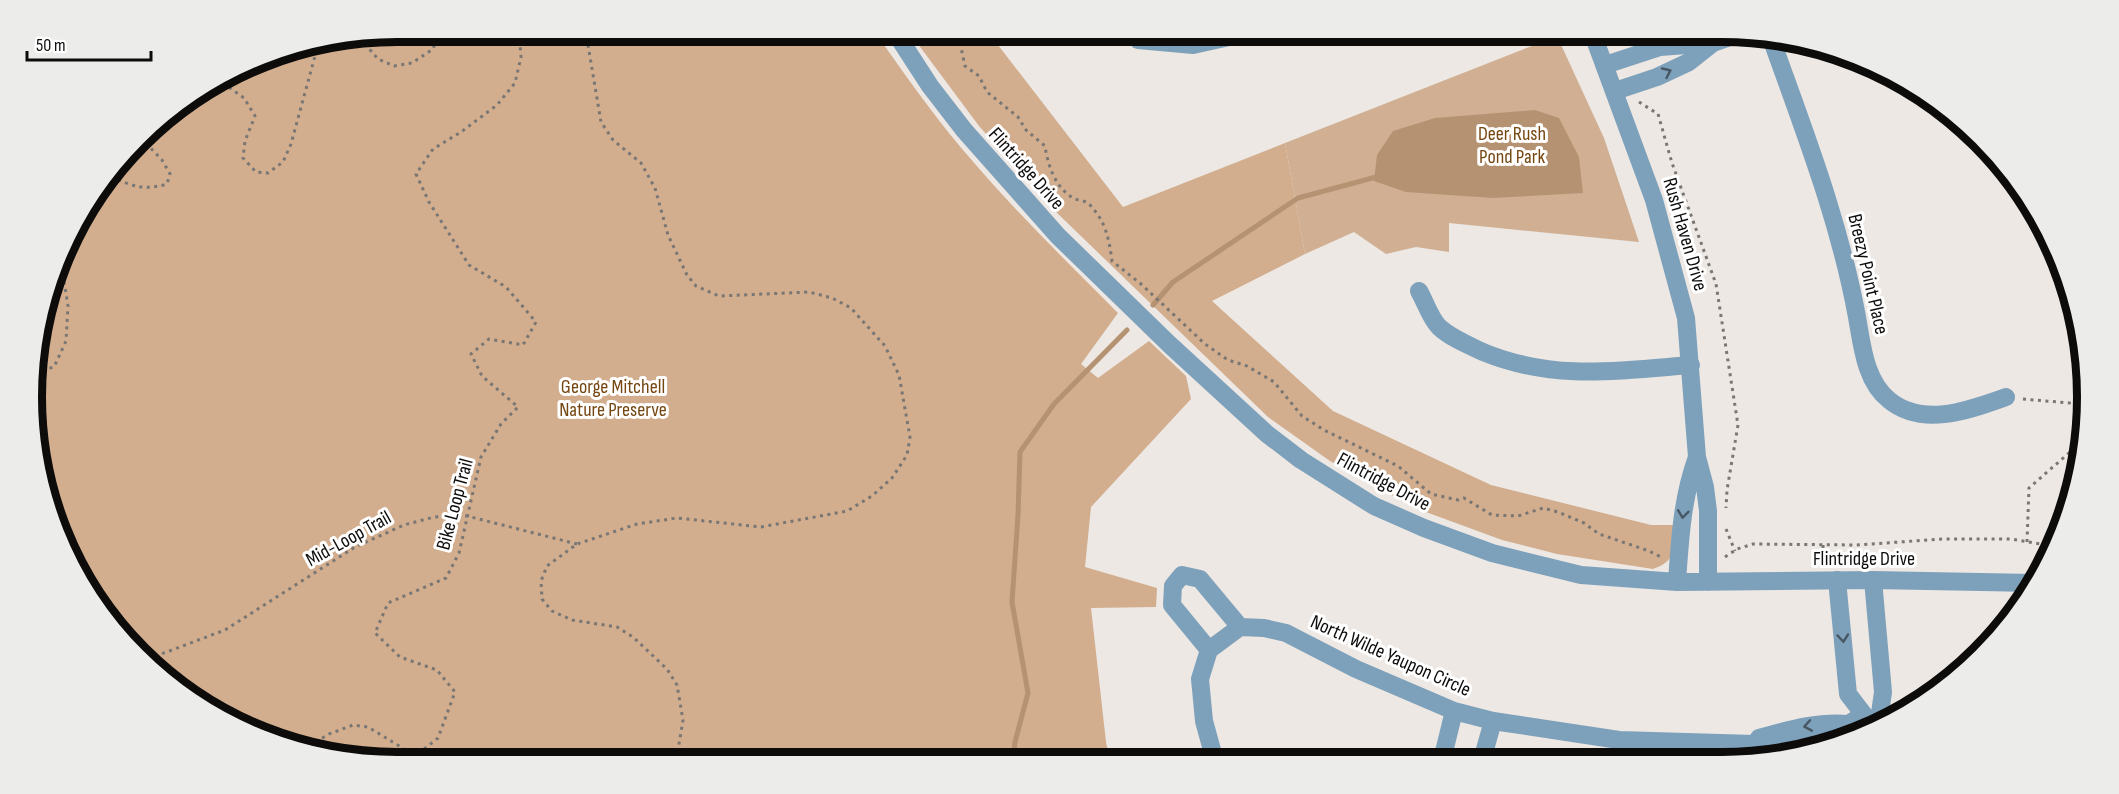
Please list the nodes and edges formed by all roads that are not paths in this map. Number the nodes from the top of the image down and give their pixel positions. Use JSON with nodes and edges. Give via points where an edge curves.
{"nodes":[{"id":1,"x":901,"y":42,"type":"edge"},
{"id":2,"x":1160,"y":42,"type":"edge"},
{"id":3,"x":1207,"y":42,"type":"edge"},
{"id":4,"x":1598,"y":42,"type":"edge"},
{"id":5,"x":1713,"y":43,"type":"joint"},
{"id":6,"x":1774,"y":46,"type":"edge"},
{"id":7,"x":1612,"y":63,"type":"junction"},
{"id":8,"x":1622,"y":89,"type":"junction"},
{"id":9,"x":1419,"y":291,"type":"dead end"},
{"id":10,"x":1691,"y":365,"type":"junction"},
{"id":11,"x":2006,"y":397,"type":"road end"},
{"id":12,"x":1697,"y":457,"type":"junction"},
{"id":13,"x":1831,"y":577,"type":"junction"},
{"id":14,"x":1873,"y":580,"type":"junction"},
{"id":15,"x":1677,"y":582,"type":"junction"},
{"id":16,"x":1708,"y":582,"type":"junction"},
{"id":17,"x":2024,"y":583,"type":"edge"},
{"id":18,"x":1240,"y":627,"type":"junction"},
{"id":19,"x":1209,"y":650,"type":"junction"},
{"id":20,"x":1454,"y":711,"type":"junction"},
{"id":21,"x":1880,"y":715,"type":"edge"},
{"id":22,"x":1493,"y":721,"type":"junction"},
{"id":23,"x":1866,"y":721,"type":"edge"},
{"id":24,"x":1868,"y":721,"type":"edge"},
{"id":25,"x":1792,"y":745,"type":"edge"},
{"id":26,"x":1741,"y":751,"type":"edge"},
{"id":27,"x":1213,"y":752,"type":"edge"},
{"id":28,"x":1444,"y":752,"type":"edge"},
{"id":29,"x":1484,"y":752,"type":"edge"}],
"edges":[{"from":1,"to":15,"type":"street","name":"Flintridge Drive","via":[[964,130],[1058,236],[1169,344],[1301,460],[1374,506],[1492,553],[1581,575]]},
{"from":2,"to":3,"type":"street"},
{"from":4,"to":7,"type":"street","name":"Rush Haven Drive"},
{"from":5,"to":7,"type":"street","via":[[1660,47]]},
{"from":8,"to":5,"type":"street","one_way":true,"via":[[1689,62]]},
{"from":6,"to":11,"type":"street","name":"Breezy Point Place","via":[[1830,205],[1848,267],[1866,365],[1876,385],[1888,400],[1910,413],[1962,412]]},
{"from":7,"to":8,"type":"street","name":"Rush Haven Drive"},
{"from":8,"to":10,"type":"street","name":"Rush Haven Drive","via":[[1686,318]]},
{"from":9,"to":10,"type":"street","via":[[1438,326],[1463,344],[1524,366],[1561,372],[1608,372]]},
{"from":10,"to":12,"type":"street","name":"Rush Haven Drive"},
{"from":12,"to":15,"type":"street","name":"Rush Haven Drive","one_way":true,"via":[[1683,509]]},
{"from":12,"to":16,"type":"street","name":"Rush Haven Drive","via":[[1706,487]]},
{"from":13,"to":14,"type":"street","name":"Flintridge Drive"},
{"from":13,"to":16,"type":"street","name":"Flintridge Drive"},
{"from":13,"to":24,"type":"street","one_way":true,"via":[[1848,694]]},
{"from":14,"to":17,"type":"street","name":"Flintridge Drive"},
{"from":14,"to":21,"type":"street","via":[[1883,692]]},
{"from":15,"to":16,"type":"street","name":"Flintridge Drive"},
{"from":18,"to":19,"type":"street"},
{"from":18,"to":19,"type":"street","via":[[1200,579],[1182,575],[1173,586],[1172,605]]},
{"from":18,"to":20,"type":"street","name":"North Wilde Yaupon Circle","via":[[1286,633],[1356,669]]},
{"from":19,"to":27,"type":"street","via":[[1200,679],[1204,721]]},
{"from":20,"to":22,"type":"street","name":"North Wilde Yaupon Circle"},
{"from":20,"to":28,"type":"street"},
{"from":22,"to":26,"type":"street","name":"North Wilde Yaupon Circle","via":[[1619,740]]},
{"from":22,"to":29,"type":"street"},
{"from":23,"to":26,"type":"street","name":"North Wilde Yaupon Circle","one_way":true,"via":[[1831,722],[1787,730]]},
{"from":25,"to":26,"type":"street","name":"North Wilde Yaupon Circle"}]}
